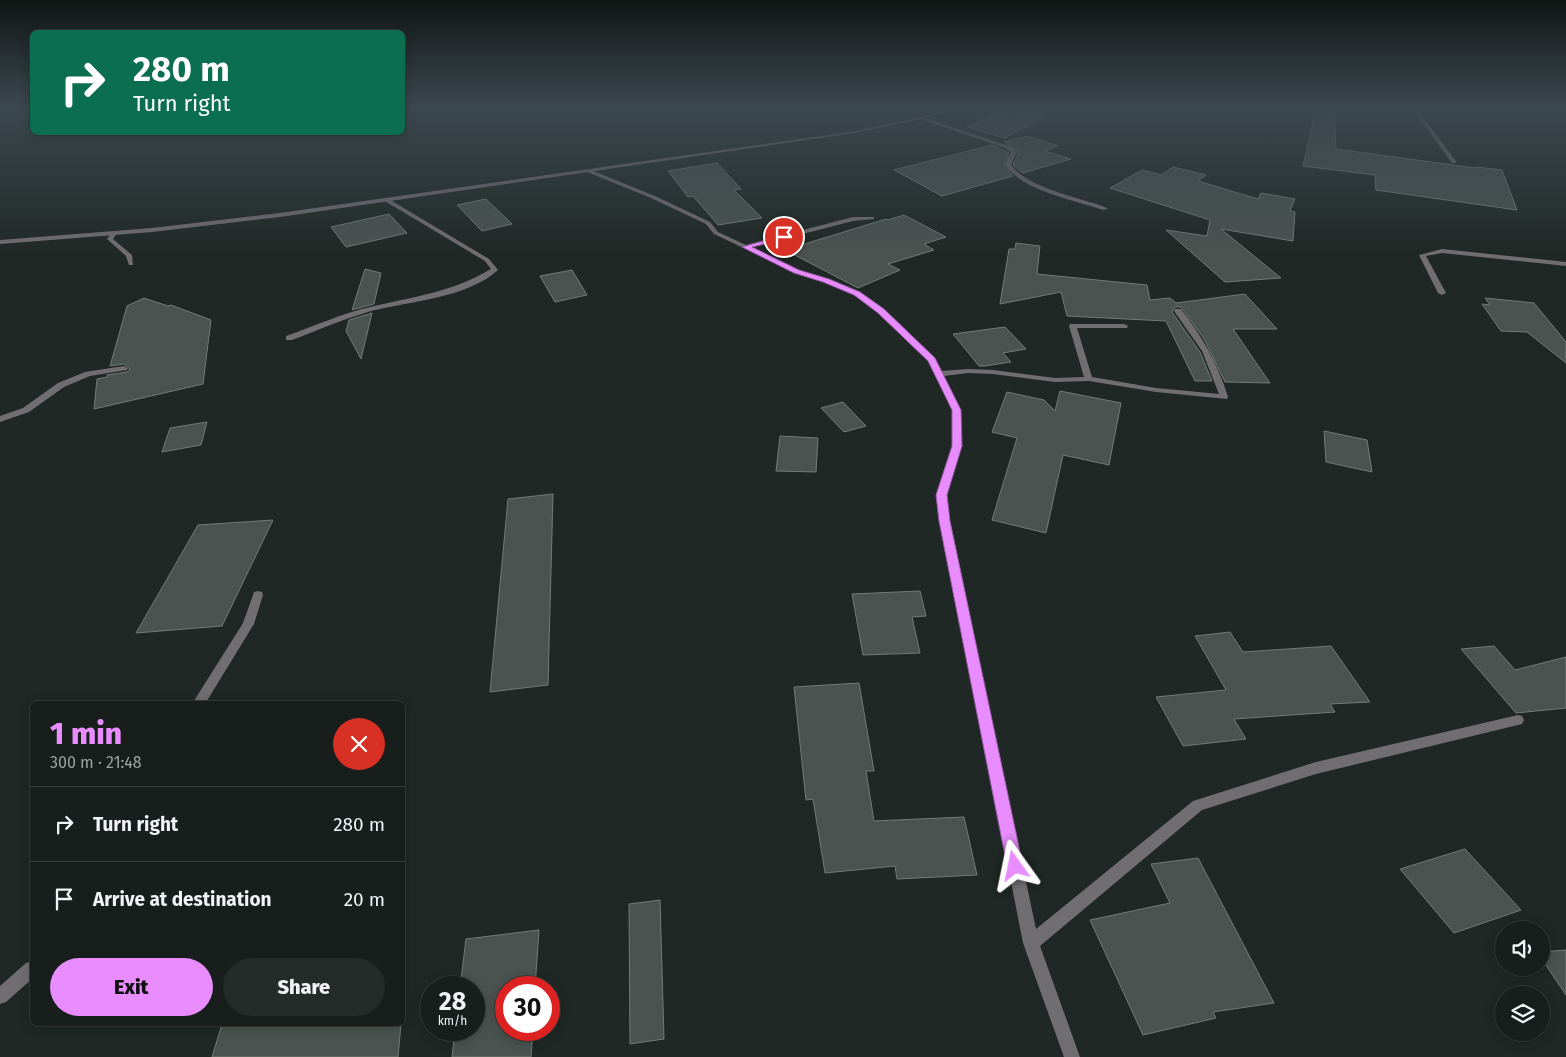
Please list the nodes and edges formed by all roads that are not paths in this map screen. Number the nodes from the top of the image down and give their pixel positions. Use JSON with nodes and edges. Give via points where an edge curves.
{"nodes":[{"id":1,"x":682,"y":157,"type":"edge"},
{"id":2,"x":1012,"y":157,"type":"edge"},
{"id":3,"x":1451,"y":157,"type":"edge"},
{"id":4,"x":1454,"y":162,"type":"dead end"},
{"id":5,"x":589,"y":171,"type":"junction"},
{"id":6,"x":386,"y":199,"type":"junction"},
{"id":7,"x":1105,"y":209,"type":"dead end"},
{"id":8,"x":872,"y":218,"type":"dead end"},
{"id":9,"x":114,"y":233,"type":"junction"},
{"id":10,"x":0,"y":242,"type":"edge"},
{"id":11,"x":746,"y":247,"type":"junction"},
{"id":12,"x":131,"y":264,"type":"dead end"},
{"id":13,"x":1566,"y":264,"type":"edge"},
{"id":14,"x":1442,"y":293,"type":"dead end"},
{"id":15,"x":1178,"y":311,"type":"dead end"},
{"id":16,"x":1124,"y":326,"type":"dead end"},
{"id":17,"x":289,"y":338,"type":"dead end"},
{"id":18,"x":124,"y":368,"type":"dead end"},
{"id":19,"x":940,"y":374,"type":"junction"},
{"id":20,"x":1089,"y":379,"type":"junction"},
{"id":21,"x":0,"y":419,"type":"edge"},
{"id":22,"x":258,"y":595,"type":"dead end"},
{"id":23,"x":200,"y":701,"type":"edge"},
{"id":24,"x":1518,"y":720,"type":"dead end"},
{"id":25,"x":1031,"y":942,"type":"junction"},
{"id":26,"x":30,"y":971,"type":"edge"},
{"id":27,"x":0,"y":996,"type":"edge"},
{"id":28,"x":1072,"y":1057,"type":"edge"}],
"edges":[{"from":1,"to":5,"type":"street"},
{"from":2,"to":7,"type":"street","via":[[1008,165],[1014,175],[1036,186]]},
{"from":3,"to":4,"type":"street"},
{"from":5,"to":6,"type":"street"},
{"from":5,"to":11,"type":"street","via":[[708,223],[716,233]]},
{"from":6,"to":9,"type":"street"},
{"from":6,"to":17,"type":"street","via":[[487,260],[495,270],[480,281],[355,314]]},
{"from":8,"to":11,"type":"street","via":[[853,219]]},
{"from":9,"to":10,"type":"street"},
{"from":9,"to":12,"type":"street","via":[[110,239],[129,255]]},
{"from":11,"to":19,"type":"street","via":[[796,272],[857,293],[881,311],[932,360]]},
{"from":13,"to":14,"type":"street","via":[[1442,251],[1422,255]]},
{"from":15,"to":20,"type":"street","via":[[1198,338],[1218,377],[1224,397]]},
{"from":16,"to":20,"type":"street","via":[[1073,326]]},
{"from":18,"to":21,"type":"street","via":[[88,374],[61,385],[26,410]]},
{"from":19,"to":20,"type":"street","via":[[968,371],[1055,380]]},
{"from":19,"to":25,"type":"street","via":[[956,410],[958,430],[957,446],[942,495],[945,521]]},
{"from":22,"to":23,"type":"street","via":[[248,624]]},
{"from":24,"to":25,"type":"street","via":[[1316,768],[1198,805]]},
{"from":25,"to":28,"type":"street"},
{"from":26,"to":27,"type":"street"}]}
